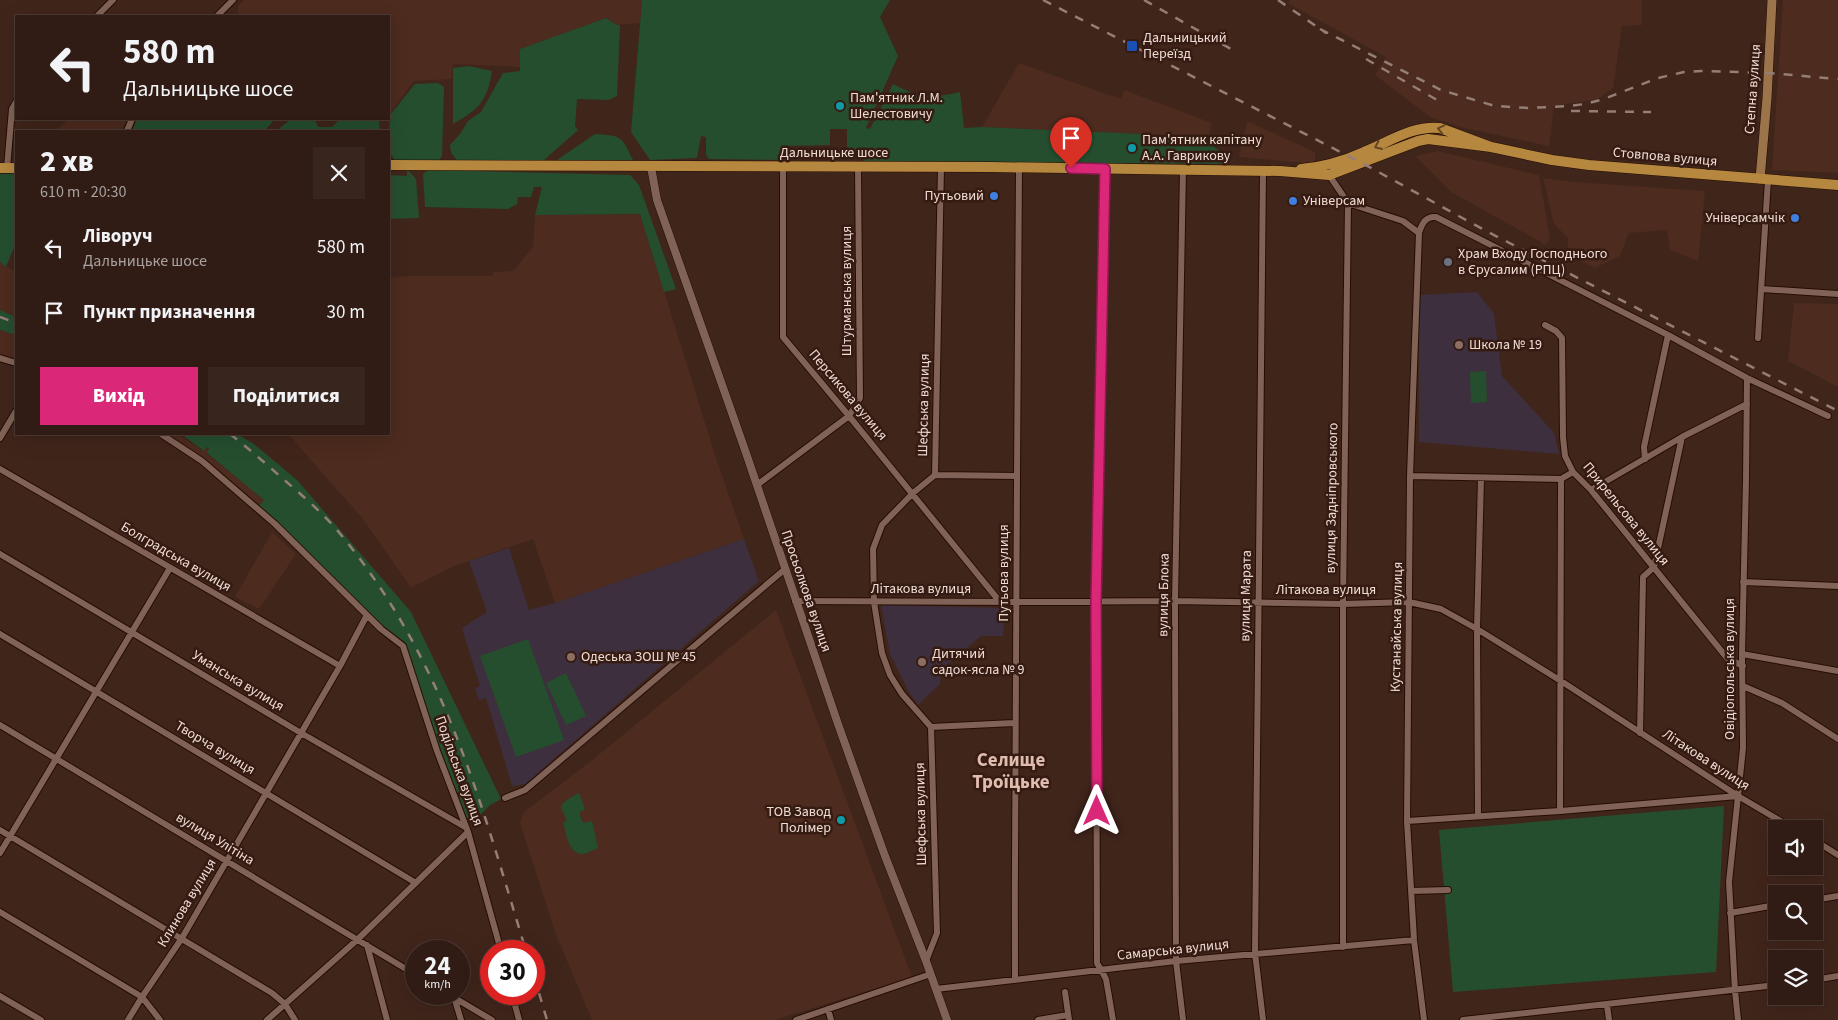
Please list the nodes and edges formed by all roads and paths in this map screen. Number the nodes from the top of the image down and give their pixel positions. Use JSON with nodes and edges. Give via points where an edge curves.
{"nodes":[{"id":1,"x":113,"y":0,"type":"edge"},
{"id":2,"x":233,"y":0,"type":"edge"},
{"id":3,"x":1772,"y":0,"type":"edge"},
{"id":4,"x":101,"y":15,"type":"edge"},
{"id":5,"x":218,"y":15,"type":"edge"},
{"id":6,"x":15,"y":104,"type":"edge"},
{"id":7,"x":1491,"y":147,"type":"junction"},
{"id":8,"x":390,"y":165,"type":"edge"},
{"id":9,"x":651,"y":167,"type":"junction"},
{"id":10,"x":783,"y":167,"type":"junction"},
{"id":11,"x":858,"y":167,"type":"junction"},
{"id":12,"x":941,"y":167,"type":"junction"},
{"id":13,"x":1019,"y":167,"type":"junction"},
{"id":14,"x":8,"y":168,"type":"edge"},
{"id":15,"x":1105,"y":169,"type":"junction"},
{"id":16,"x":1183,"y":170,"type":"junction"},
{"id":17,"x":1263,"y":171,"type":"junction"},
{"id":18,"x":1280,"y":171,"type":"junction"},
{"id":19,"x":1329,"y":175,"type":"junction"},
{"id":20,"x":1764,"y":180,"type":"junction"},
{"id":21,"x":1838,"y":185,"type":"edge"},
{"id":22,"x":1348,"y":203,"type":"junction"},
{"id":23,"x":1419,"y":233,"type":"junction"},
{"id":24,"x":1762,"y":289,"type":"junction"},
{"id":25,"x":1838,"y":294,"type":"edge"},
{"id":26,"x":1545,"y":325,"type":"dead end"},
{"id":27,"x":1668,"y":335,"type":"junction"},
{"id":28,"x":1758,"y":338,"type":"dead end"},
{"id":29,"x":0,"y":358,"type":"edge"},
{"id":30,"x":15,"y":363,"type":"edge"},
{"id":31,"x":1747,"y":378,"type":"junction"},
{"id":32,"x":1747,"y":404,"type":"junction"},
{"id":33,"x":15,"y":413,"type":"edge"},
{"id":34,"x":850,"y":416,"type":"junction"},
{"id":35,"x":1828,"y":416,"type":"dead end"},
{"id":36,"x":163,"y":435,"type":"edge"},
{"id":37,"x":1682,"y":437,"type":"junction"},
{"id":38,"x":0,"y":438,"type":"edge"},
{"id":39,"x":1645,"y":459,"type":"junction"},
{"id":40,"x":0,"y":470,"type":"edge"},
{"id":41,"x":1574,"y":472,"type":"junction"},
{"id":42,"x":935,"y":475,"type":"junction"},
{"id":43,"x":1017,"y":476,"type":"junction"},
{"id":44,"x":1410,"y":476,"type":"junction"},
{"id":45,"x":1481,"y":479,"type":"junction"},
{"id":46,"x":1561,"y":479,"type":"junction"},
{"id":47,"x":757,"y":485,"type":"junction"},
{"id":48,"x":1591,"y":490,"type":"junction"},
{"id":49,"x":913,"y":493,"type":"junction"},
{"id":50,"x":0,"y":554,"type":"edge"},
{"id":51,"x":1654,"y":567,"type":"junction"},
{"id":52,"x":170,"y":568,"type":"junction"},
{"id":53,"x":785,"y":569,"type":"junction"},
{"id":54,"x":1743,"y":582,"type":"junction"},
{"id":55,"x":1838,"y":586,"type":"edge"},
{"id":56,"x":795,"y":600,"type":"junction"},
{"id":57,"x":1176,"y":601,"type":"junction"},
{"id":58,"x":874,"y":602,"type":"junction"},
{"id":59,"x":1000,"y":602,"type":"junction"},
{"id":60,"x":1017,"y":602,"type":"junction"},
{"id":61,"x":1096,"y":602,"type":"junction"},
{"id":62,"x":1258,"y":602,"type":"junction"},
{"id":63,"x":1409,"y":602,"type":"junction"},
{"id":64,"x":1343,"y":604,"type":"junction"},
{"id":65,"x":367,"y":615,"type":"junction"},
{"id":66,"x":1477,"y":629,"type":"junction"},
{"id":67,"x":131,"y":632,"type":"junction"},
{"id":68,"x":0,"y":634,"type":"edge"},
{"id":69,"x":1742,"y":654,"type":"junction"},
{"id":70,"x":340,"y":666,"type":"junction"},
{"id":71,"x":1742,"y":666,"type":"junction"},
{"id":72,"x":1838,"y":671,"type":"edge"},
{"id":73,"x":1561,"y":680,"type":"junction"},
{"id":74,"x":1743,"y":686,"type":"junction"},
{"id":75,"x":97,"y":692,"type":"junction"},
{"id":76,"x":1014,"y":723,"type":"junction"},
{"id":77,"x":0,"y":725,"type":"edge"},
{"id":78,"x":931,"y":727,"type":"junction"},
{"id":79,"x":1640,"y":732,"type":"junction"},
{"id":80,"x":300,"y":733,"type":"junction"},
{"id":81,"x":1838,"y":739,"type":"edge"},
{"id":82,"x":57,"y":758,"type":"junction"},
{"id":83,"x":267,"y":793,"type":"junction"},
{"id":84,"x":1738,"y":796,"type":"junction"},
{"id":85,"x":505,"y":798,"type":"dead end"},
{"id":86,"x":1560,"y":811,"type":"junction"},
{"id":87,"x":1478,"y":816,"type":"junction"},
{"id":88,"x":1779,"y":820,"type":"edge"},
{"id":89,"x":1407,"y":821,"type":"junction"},
{"id":90,"x":0,"y":830,"type":"edge"},
{"id":91,"x":467,"y":830,"type":"junction"},
{"id":92,"x":10,"y":836,"type":"junction"},
{"id":93,"x":1823,"y":845,"type":"edge"},
{"id":94,"x":0,"y":854,"type":"edge"},
{"id":95,"x":1838,"y":854,"type":"edge"},
{"id":96,"x":227,"y":861,"type":"junction"},
{"id":97,"x":416,"y":883,"type":"junction"},
{"id":98,"x":1448,"y":890,"type":"dead end"},
{"id":99,"x":1411,"y":892,"type":"junction"},
{"id":100,"x":1838,"y":896,"type":"edge"},
{"id":101,"x":1823,"y":898,"type":"edge"},
{"id":102,"x":1768,"y":906,"type":"edge"},
{"id":103,"x":0,"y":912,"type":"edge"},
{"id":104,"x":1730,"y":912,"type":"junction"},
{"id":105,"x":182,"y":938,"type":"junction"},
{"id":106,"x":358,"y":940,"type":"junction"},
{"id":107,"x":498,"y":940,"type":"edge"},
{"id":108,"x":1414,"y":940,"type":"junction"},
{"id":109,"x":367,"y":945,"type":"junction"},
{"id":110,"x":1343,"y":947,"type":"junction"},
{"id":111,"x":1255,"y":954,"type":"junction"},
{"id":112,"x":926,"y":961,"type":"junction"},
{"id":113,"x":1176,"y":962,"type":"junction"},
{"id":114,"x":405,"y":968,"type":"edge"},
{"id":115,"x":1101,"y":971,"type":"junction"},
{"id":116,"x":930,"y":974,"type":"junction"},
{"id":117,"x":1838,"y":976,"type":"edge"},
{"id":118,"x":1823,"y":978,"type":"edge"},
{"id":119,"x":1015,"y":980,"type":"junction"},
{"id":120,"x":1768,"y":986,"type":"edge"},
{"id":121,"x":936,"y":989,"type":"junction"},
{"id":122,"x":1735,"y":991,"type":"junction"},
{"id":123,"x":1065,"y":992,"type":"dead end"},
{"id":124,"x":0,"y":996,"type":"edge"},
{"id":125,"x":142,"y":997,"type":"junction"},
{"id":126,"x":285,"y":1004,"type":"junction"},
{"id":127,"x":455,"y":1005,"type":"edge"},
{"id":128,"x":466,"y":1005,"type":"edge"},
{"id":129,"x":515,"y":1005,"type":"edge"},
{"id":130,"x":1607,"y":1005,"type":"junction"},
{"id":131,"x":828,"y":1009,"type":"junction"},
{"id":132,"x":1068,"y":1018,"type":"edge"},
{"id":133,"x":1490,"y":1018,"type":"edge"},
{"id":134,"x":41,"y":1020,"type":"edge"},
{"id":135,"x":128,"y":1020,"type":"edge"},
{"id":136,"x":160,"y":1020,"type":"edge"},
{"id":137,"x":267,"y":1020,"type":"edge"},
{"id":138,"x":296,"y":1020,"type":"edge"},
{"id":139,"x":387,"y":1020,"type":"edge"},
{"id":140,"x":461,"y":1020,"type":"edge"},
{"id":141,"x":492,"y":1020,"type":"edge"},
{"id":142,"x":519,"y":1020,"type":"edge"},
{"id":143,"x":796,"y":1020,"type":"edge"},
{"id":144,"x":831,"y":1020,"type":"edge"},
{"id":145,"x":947,"y":1020,"type":"edge"},
{"id":146,"x":1038,"y":1020,"type":"edge"},
{"id":147,"x":1113,"y":1020,"type":"edge"},
{"id":148,"x":1183,"y":1020,"type":"edge"},
{"id":149,"x":1264,"y":1020,"type":"edge"},
{"id":150,"x":1424,"y":1020,"type":"edge"},
{"id":151,"x":1463,"y":1020,"type":"edge"},
{"id":152,"x":1609,"y":1020,"type":"edge"},
{"id":153,"x":1738,"y":1020,"type":"edge"}],
"edges":[{"from":1,"to":4,"type":"street"},
{"from":2,"to":5,"type":"street"},
{"from":3,"to":20,"type":"main road","name":"Степна вулиця"},
{"from":6,"to":14,"type":"street"},
{"from":7,"to":18,"type":"main road","name":"Стовпова вулиця","one_way":true,"via":[[1440,128],[1423,128],[1364,153],[1319,167]]},
{"from":7,"to":19,"type":"main road","name":"Стовпова вулиця","via":[[1428,139]]},
{"from":7,"to":20,"type":"main road","name":"Стовпова вулиця","via":[[1589,165]]},
{"from":8,"to":9,"type":"main road","name":"Дальницьке шосе"},
{"from":9,"to":10,"type":"main road","name":"Дальницьке шосе"},
{"from":9,"to":47,"type":"street","name":"Просьолкова вулиця","via":[[657,200]]},
{"from":10,"to":11,"type":"main road","name":"Дальницьке шосе"},
{"from":10,"to":34,"type":"street","name":"Персикова вулиця","via":[[783,337]]},
{"from":11,"to":12,"type":"main road","name":"Дальницьке шосе"},
{"from":11,"to":34,"type":"street","name":"Штурманська вулиця","via":[[860,398]]},
{"from":12,"to":13,"type":"main road","name":"Дальницьке шосе"},
{"from":12,"to":42,"type":"street","name":"Шефська вулиця"},
{"from":13,"to":15,"type":"main road","name":"Дальницьке шосе"},
{"from":13,"to":43,"type":"street","name":"Путьова вулиця"},
{"from":15,"to":16,"type":"main road","name":"Дальницьке шосе"},
{"from":15,"to":61,"type":"street"},
{"from":16,"to":17,"type":"main road","name":"Дальницьке шосе"},
{"from":16,"to":57,"type":"street","name":"вулиця Блока"},
{"from":17,"to":18,"type":"main road","name":"Дальницьке шосе"},
{"from":17,"to":62,"type":"street","name":"вулиця Марата"},
{"from":18,"to":19,"type":"main road"},
{"from":19,"to":22,"type":"street"},
{"from":20,"to":21,"type":"main road","name":"Стовпова вулиця"},
{"from":20,"to":24,"type":"street","name":"Степна вулиця"},
{"from":22,"to":23,"type":"street","via":[[1403,221]]},
{"from":22,"to":64,"type":"street","name":"вулиця Задніпровського"},
{"from":23,"to":27,"type":"street","via":[[1423,222],[1436,217]]},
{"from":23,"to":44,"type":"street","name":"Кустанайська вулиця"},
{"from":24,"to":25,"type":"street"},
{"from":24,"to":28,"type":"street","name":"Степна вулиця"},
{"from":26,"to":41,"type":"street","name":"Прирельсова вулиця","via":[[1562,338],[1563,437],[1565,456]]},
{"from":27,"to":31,"type":"street"},
{"from":27,"to":39,"type":"street","via":[[1644,446]]},
{"from":29,"to":30,"type":"street"},
{"from":31,"to":32,"type":"street","name":"Овідіопольська вулиця"},
{"from":31,"to":35,"type":"street"},
{"from":32,"to":37,"type":"street"},
{"from":32,"to":54,"type":"street","name":"Овідіопольська вулиця"},
{"from":33,"to":38,"type":"street"},
{"from":34,"to":47,"type":"street","name":"Штурманська вулиця"},
{"from":34,"to":49,"type":"street","name":"Персикова вулиця"},
{"from":36,"to":65,"type":"street","name":"Подільська вулиця","via":[[202,461],[275,524]]},
{"from":37,"to":39,"type":"street"},
{"from":37,"to":51,"type":"street"},
{"from":39,"to":48,"type":"street"},
{"from":40,"to":52,"type":"street","name":"Болградська вулиця"},
{"from":41,"to":46,"type":"street"},
{"from":41,"to":48,"type":"street","name":"Прирельсова вулиця"},
{"from":42,"to":43,"type":"street"},
{"from":42,"to":49,"type":"street","name":"Шефська вулиця"},
{"from":43,"to":60,"type":"street","name":"Путьова вулиця"},
{"from":44,"to":45,"type":"street"},
{"from":44,"to":63,"type":"street","name":"Кустанайська вулиця"},
{"from":45,"to":46,"type":"street"},
{"from":45,"to":66,"type":"street"},
{"from":46,"to":73,"type":"street"},
{"from":47,"to":53,"type":"street","name":"Просьолкова вулиця"},
{"from":48,"to":51,"type":"street","name":"Прирельсова вулиця"},
{"from":49,"to":58,"type":"street","name":"Шефська вулиця","via":[[882,525],[873,550]]},
{"from":49,"to":59,"type":"street","name":"Персикова вулиця"},
{"from":50,"to":67,"type":"street","name":"Уманська вулиця"},
{"from":51,"to":71,"type":"street","name":"Прирельсова вулиця","via":[[1727,658]]},
{"from":51,"to":79,"type":"street","via":[[1643,578]]},
{"from":52,"to":67,"type":"street"},
{"from":52,"to":70,"type":"street","name":"Болградська вулиця"},
{"from":53,"to":56,"type":"street","name":"Просьолкова вулиця"},
{"from":53,"to":85,"type":"street","via":[[526,790]]},
{"from":54,"to":55,"type":"street"},
{"from":54,"to":69,"type":"street","name":"Овідіопольська вулиця"},
{"from":56,"to":58,"type":"street","name":"Літакова вулиця"},
{"from":56,"to":112,"type":"street","name":"Просьолкова вулиця","via":[[885,856]]},
{"from":57,"to":61,"type":"street","name":"Літакова вулиця"},
{"from":57,"to":62,"type":"street","name":"Літакова вулиця"},
{"from":57,"to":113,"type":"street","name":"вулиця Блока"},
{"from":58,"to":59,"type":"street","name":"Літакова вулиця"},
{"from":58,"to":78,"type":"street","name":"Шефська вулиця","via":[[882,653],[890,675]]},
{"from":59,"to":60,"type":"street","name":"Літакова вулиця"},
{"from":60,"to":61,"type":"street","name":"Літакова вулиця"},
{"from":60,"to":76,"type":"street","name":"Путьова вулиця"},
{"from":61,"to":115,"type":"street","via":[[1097,963]]},
{"from":62,"to":64,"type":"street","name":"Літакова вулиця"},
{"from":62,"to":111,"type":"street","name":"вулиця Марата"},
{"from":63,"to":64,"type":"street","name":"Літакова вулиця"},
{"from":63,"to":66,"type":"street","name":"Літакова вулиця","via":[[1441,609]]},
{"from":63,"to":89,"type":"street","name":"Кустанайська вулиця"},
{"from":64,"to":110,"type":"street","name":"вулиця Задніпровського"},
{"from":65,"to":70,"type":"street","name":"Клинова вулиця"},
{"from":65,"to":91,"type":"street","name":"Подільська вулиця","via":[[404,646],[437,751]]},
{"from":66,"to":73,"type":"street","name":"Літакова вулиця"},
{"from":66,"to":87,"type":"street"},
{"from":67,"to":75,"type":"street"},
{"from":67,"to":80,"type":"street","name":"Уманська вулиця"},
{"from":68,"to":75,"type":"street","name":"Творча вулиця"},
{"from":69,"to":71,"type":"street","name":"Овідіопольська вулиця"},
{"from":69,"to":72,"type":"street"},
{"from":70,"to":80,"type":"street","name":"Клинова вулиця"},
{"from":71,"to":74,"type":"street","name":"Овідіопольська вулиця"},
{"from":73,"to":79,"type":"street","name":"Літакова вулиця"},
{"from":73,"to":86,"type":"street"},
{"from":74,"to":81,"type":"street","via":[[1782,703]]},
{"from":74,"to":84,"type":"street","name":"Овідіопольська вулиця","via":[[1743,748]]},
{"from":75,"to":82,"type":"street"},
{"from":75,"to":83,"type":"street","name":"Творча вулиця"},
{"from":76,"to":78,"type":"street"},
{"from":76,"to":119,"type":"street","name":"Путьова вулиця"},
{"from":77,"to":82,"type":"street","name":"вулиця Улітіна"},
{"from":78,"to":112,"type":"street","name":"Шефська вулиця","via":[[936,932]]},
{"from":79,"to":84,"type":"street","name":"Літакова вулиця"},
{"from":80,"to":83,"type":"street","name":"Клинова вулиця"},
{"from":80,"to":91,"type":"street","name":"Уманська вулиця"},
{"from":82,"to":92,"type":"street"},
{"from":82,"to":96,"type":"street","name":"вулиця Улітіна"},
{"from":83,"to":96,"type":"street","name":"Клинова вулиця"},
{"from":83,"to":97,"type":"street","name":"Творча вулиця"},
{"from":84,"to":86,"type":"street"},
{"from":84,"to":88,"type":"street","name":"Літакова вулиця"},
{"from":84,"to":104,"type":"street","name":"Овідіопольська вулиця","via":[[1729,882]]},
{"from":86,"to":87,"type":"street"},
{"from":87,"to":89,"type":"street"},
{"from":89,"to":99,"type":"street","name":"Кустанайська вулиця"},
{"from":90,"to":92,"type":"street"},
{"from":91,"to":97,"type":"street"},
{"from":91,"to":107,"type":"street","name":"Подільська вулиця"},
{"from":92,"to":94,"type":"street"},
{"from":92,"to":105,"type":"street"},
{"from":93,"to":95,"type":"street"},
{"from":96,"to":105,"type":"street","name":"Клинова вулиця"},
{"from":96,"to":106,"type":"street","name":"вулиця Улітіна"},
{"from":97,"to":106,"type":"street"},
{"from":98,"to":99,"type":"street"},
{"from":99,"to":108,"type":"street","name":"Кустанайська вулиця"},
{"from":100,"to":101,"type":"street"},
{"from":102,"to":104,"type":"street"},
{"from":103,"to":125,"type":"street"},
{"from":104,"to":122,"type":"street","name":"Овідіопольська вулиця"},
{"from":105,"to":125,"type":"street","name":"Клинова вулиця"},
{"from":105,"to":126,"type":"street"},
{"from":106,"to":109,"type":"street","name":"вулиця Улітіна"},
{"from":106,"to":126,"type":"street"},
{"from":108,"to":110,"type":"street","name":"Самарська вулиця"},
{"from":108,"to":150,"type":"street","name":"Кустанайська вулиця"},
{"from":109,"to":114,"type":"street","name":"вулиця Улітіна"},
{"from":109,"to":139,"type":"street"},
{"from":110,"to":111,"type":"street","name":"Самарська вулиця"},
{"from":111,"to":113,"type":"street","name":"Самарська вулиця"},
{"from":111,"to":149,"type":"street","name":"вулиця Марата"},
{"from":112,"to":116,"type":"street","name":"Просьолкова вулиця"},
{"from":113,"to":115,"type":"street","name":"Самарська вулиця"},
{"from":113,"to":148,"type":"street","name":"вулиця Блока"},
{"from":115,"to":119,"type":"street","name":"Самарська вулиця"},
{"from":115,"to":147,"type":"street","via":[[1106,979]]},
{"from":116,"to":121,"type":"street","name":"Просьолкова вулиця"},
{"from":116,"to":131,"type":"street"},
{"from":117,"to":118,"type":"street"},
{"from":119,"to":121,"type":"street","name":"Самарська вулиця"},
{"from":120,"to":122,"type":"street"},
{"from":121,"to":145,"type":"street","name":"Просьолкова вулиця"},
{"from":122,"to":130,"type":"street"},
{"from":122,"to":153,"type":"street","name":"Овідіопольська вулиця"},
{"from":123,"to":132,"type":"street"},
{"from":124,"to":134,"type":"street"},
{"from":125,"to":135,"type":"street","name":"Клинова вулиця"},
{"from":125,"to":136,"type":"street"},
{"from":126,"to":137,"type":"street"},
{"from":126,"to":138,"type":"street"},
{"from":127,"to":140,"type":"street"},
{"from":128,"to":141,"type":"street"},
{"from":129,"to":142,"type":"street"},
{"from":130,"to":133,"type":"street"},
{"from":130,"to":152,"type":"street"},
{"from":131,"to":143,"type":"street"},
{"from":131,"to":144,"type":"street"},
{"from":132,"to":146,"type":"street"},
{"from":133,"to":151,"type":"street"}]}
